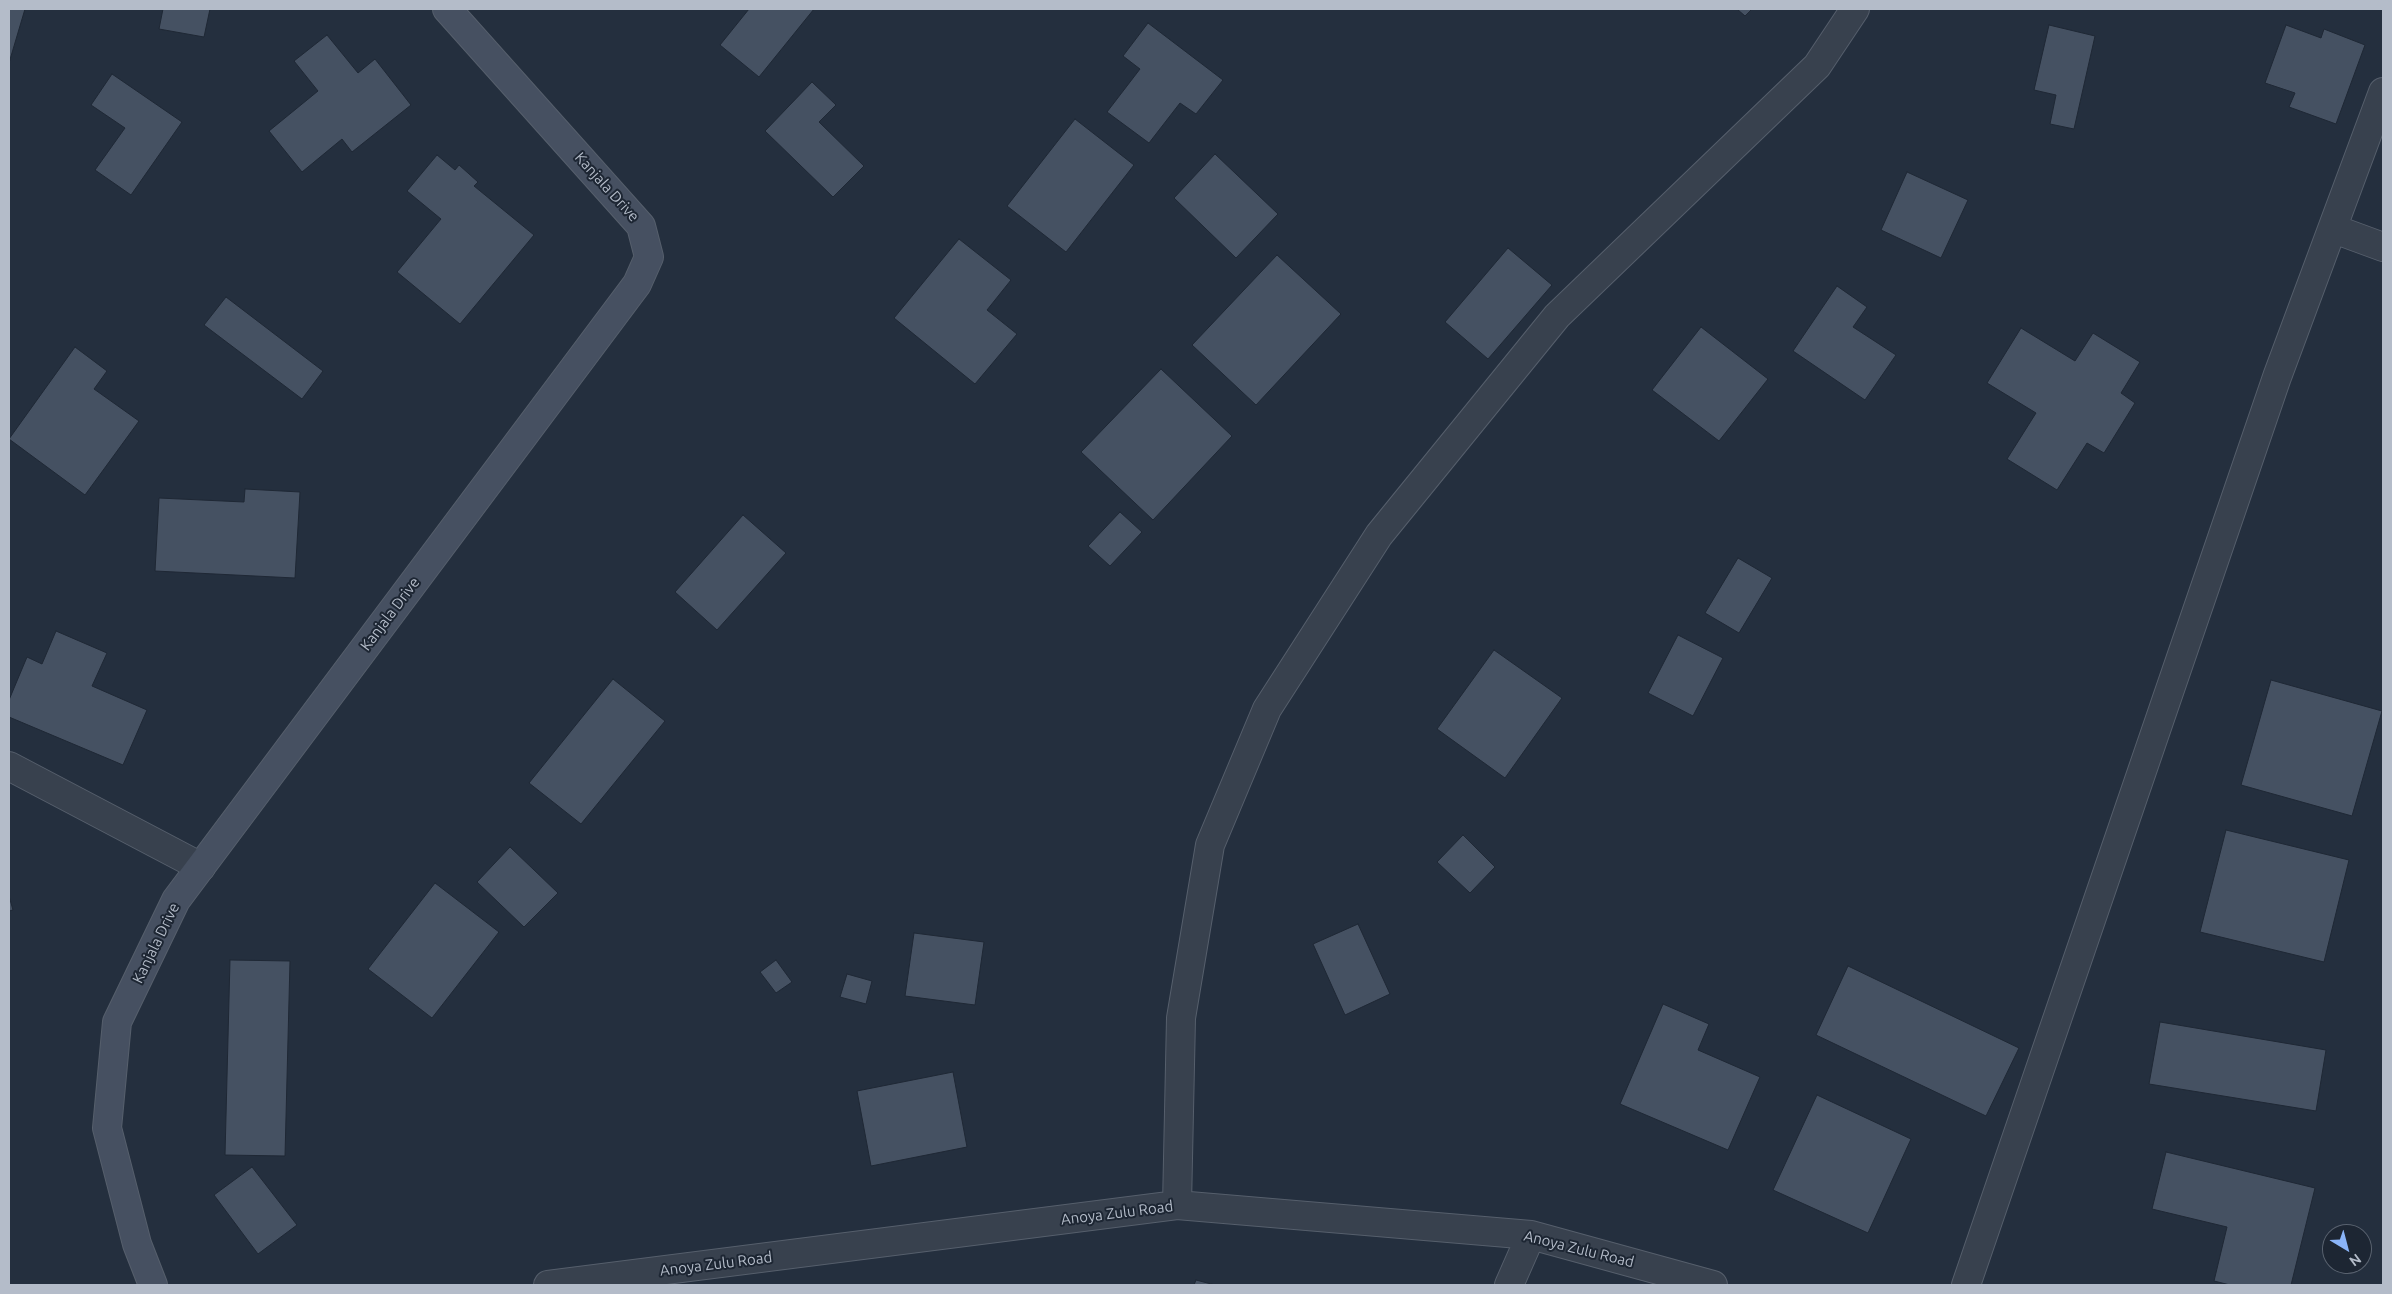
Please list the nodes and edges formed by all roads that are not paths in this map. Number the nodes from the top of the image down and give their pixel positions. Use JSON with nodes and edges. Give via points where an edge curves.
{"nodes":[{"id":1,"x":447,"y":9,"type":"edge"},
{"id":2,"x":1855,"y":9,"type":"edge"},
{"id":3,"x":2383,"y":92,"type":"edge"},
{"id":4,"x":2334,"y":229,"type":"junction"},
{"id":5,"x":2383,"y":247,"type":"edge"},
{"id":6,"x":9,"y":766,"type":"edge"},
{"id":7,"x":201,"y":867,"type":"junction"},
{"id":8,"x":1177,"y":1204,"type":"junction"},
{"id":9,"x":1530,"y":1235,"type":"junction"},
{"id":10,"x":154,"y":1285,"type":"edge"},
{"id":11,"x":548,"y":1285,"type":"edge"},
{"id":12,"x":1509,"y":1285,"type":"edge"},
{"id":13,"x":1713,"y":1285,"type":"edge"},
{"id":14,"x":1966,"y":1285,"type":"edge"}],
"edges":[{"from":1,"to":7,"type":"street","name":"Kanjala Drive","via":[[642,226],[649,257],[636,284]]},
{"from":2,"to":8,"type":"street","via":[[1817,66],[1557,316],[1379,535],[1267,709],[1210,845],[1181,1018]]},
{"from":3,"to":4,"type":"street"},
{"from":4,"to":5,"type":"street"},
{"from":4,"to":14,"type":"street","via":[[2273,386]]},
{"from":6,"to":7,"type":"street"},
{"from":7,"to":10,"type":"street","name":"Kanjala Drive","via":[[176,900],[117,1022],[107,1128],[137,1244]]},
{"from":8,"to":9,"type":"street","name":"Anoya Zulu Road"},
{"from":8,"to":11,"type":"street","name":"Anoya Zulu Road"},
{"from":9,"to":12,"type":"street"},
{"from":9,"to":13,"type":"street","name":"Anoya Zulu Road"}]}
